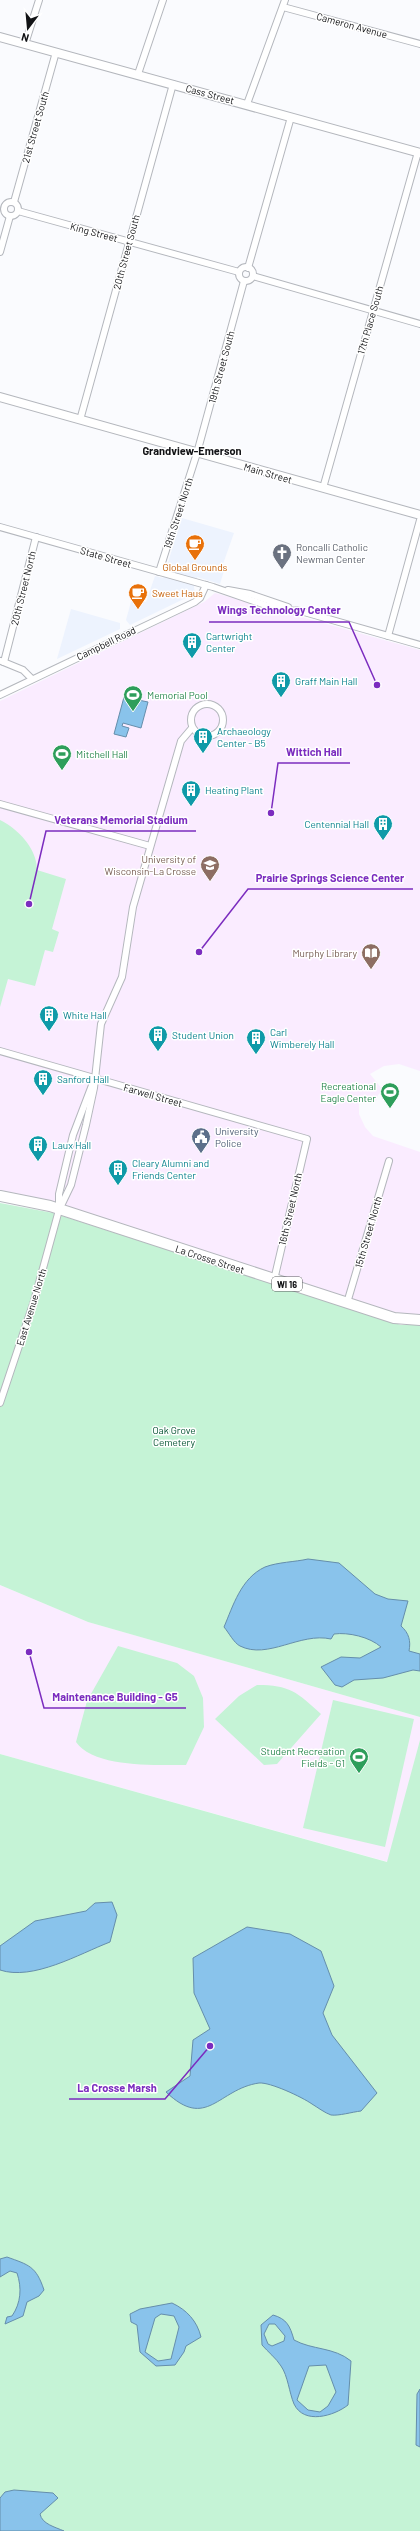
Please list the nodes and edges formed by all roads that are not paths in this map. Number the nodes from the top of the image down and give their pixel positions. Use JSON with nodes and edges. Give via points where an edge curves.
{"nodes":[{"id":1,"x":39,"y":0,"type":"edge"},
{"id":2,"x":163,"y":0,"type":"edge"},
{"id":3,"x":284,"y":3,"type":"edge"},
{"id":4,"x":0,"y":37,"type":"edge"},
{"id":5,"x":24,"y":44,"type":"junction"},
{"id":6,"x":420,"y":44,"type":"edge"},
{"id":7,"x":56,"y":52,"type":"junction"},
{"id":8,"x":138,"y":74,"type":"junction"},
{"id":9,"x":173,"y":84,"type":"junction"},
{"id":10,"x":247,"y":104,"type":"junction"},
{"id":11,"x":291,"y":116,"type":"junction"},
{"id":12,"x":419,"y":153,"type":"edge"},
{"id":13,"x":14,"y":202,"type":"junction"},
{"id":14,"x":2,"y":206,"type":"edge"},
{"id":15,"x":18,"y":211,"type":"junction"},
{"id":16,"x":10,"y":216,"type":"junction"},
{"id":17,"x":129,"y":242,"type":"junction"},
{"id":18,"x":0,"y":252,"type":"edge"},
{"id":19,"x":248,"y":268,"type":"junction"},
{"id":20,"x":239,"y":272,"type":"junction"},
{"id":21,"x":253,"y":276,"type":"junction"},
{"id":22,"x":244,"y":281,"type":"junction"},
{"id":23,"x":373,"y":310,"type":"junction"},
{"id":24,"x":420,"y":324,"type":"edge"},
{"id":25,"x":0,"y":397,"type":"edge"},
{"id":26,"x":80,"y":420,"type":"junction"},
{"id":27,"x":198,"y":453,"type":"junction"},
{"id":28,"x":323,"y":488,"type":"junction"},
{"id":29,"x":420,"y":515,"type":"edge"},
{"id":30,"x":420,"y":520,"type":"edge"},
{"id":31,"x":0,"y":527,"type":"edge"},
{"id":32,"x":36,"y":537,"type":"junction"},
{"id":33,"x":159,"y":572,"type":"junction"},
{"id":34,"x":206,"y":585,"type":"junction"},
{"id":35,"x":388,"y":636,"type":"junction"},
{"id":36,"x":420,"y":645,"type":"edge"},
{"id":37,"x":2,"y":662,"type":"edge"},
{"id":38,"x":32,"y":679,"type":"junction"},
{"id":39,"x":0,"y":695,"type":"edge"},
{"id":40,"x":192,"y":728,"type":"junction"},
{"id":41,"x":0,"y":804,"type":"edge"},
{"id":42,"x":150,"y":846,"type":"junction"},
{"id":43,"x":0,"y":1050,"type":"edge"},
{"id":44,"x":95,"y":1079,"type":"junction"},
{"id":45,"x":307,"y":1138,"type":"joint"},
{"id":46,"x":389,"y":1161,"type":"dead end"},
{"id":47,"x":0,"y":1196,"type":"edge"},
{"id":48,"x":59,"y":1210,"type":"junction"},
{"id":49,"x":274,"y":1280,"type":"junction"},
{"id":50,"x":347,"y":1303,"type":"junction"},
{"id":51,"x":420,"y":1320,"type":"edge"},
{"id":52,"x":0,"y":1403,"type":"edge"}],
"edges":[{"from":1,"to":5,"type":"street"},
{"from":2,"to":8,"type":"street"},
{"from":3,"to":6,"type":"street","name":"Cameron Avenue"},
{"from":3,"to":10,"type":"street"},
{"from":4,"to":5,"type":"street","name":"Cass Street"},
{"from":5,"to":7,"type":"street","name":"Cass Street"},
{"from":7,"to":8,"type":"street","name":"Cass Street"},
{"from":7,"to":13,"type":"street","name":"21st Street South"},
{"from":8,"to":9,"type":"street","name":"Cass Street"},
{"from":9,"to":10,"type":"street","name":"Cass Street"},
{"from":9,"to":17,"type":"street","name":"20th Street South"},
{"from":10,"to":11,"type":"street","name":"Cass Street"},
{"from":11,"to":12,"type":"street","name":"Cass Street"},
{"from":11,"to":19,"type":"street"},
{"from":12,"to":23,"type":"street","name":"17th Place South"},
{"from":13,"to":14,"type":"street"},
{"from":13,"to":15,"type":"street"},
{"from":14,"to":16,"type":"street"},
{"from":15,"to":16,"type":"street"},
{"from":15,"to":17,"type":"street","name":"King Street"},
{"from":16,"to":18,"type":"street"},
{"from":17,"to":20,"type":"street","name":"King Street"},
{"from":17,"to":26,"type":"street","name":"20th Street South"},
{"from":19,"to":20,"type":"street","via":[[243,268]]},
{"from":19,"to":21,"type":"street"},
{"from":20,"to":22,"type":"street","via":[[240,279]]},
{"from":21,"to":22,"type":"street"},
{"from":21,"to":23,"type":"street"},
{"from":22,"to":27,"type":"street","name":"19th Street South"},
{"from":23,"to":24,"type":"street"},
{"from":23,"to":28,"type":"street","name":"17th Place South"},
{"from":25,"to":26,"type":"street","name":"Main Street"},
{"from":26,"to":27,"type":"street","name":"Main Street"},
{"from":27,"to":28,"type":"street","name":"Main Street"},
{"from":27,"to":33,"type":"street","name":"19th Street North"},
{"from":28,"to":29,"type":"street","name":"Main Street"},
{"from":30,"to":35,"type":"street"},
{"from":31,"to":32,"type":"street","name":"State Street"},
{"from":32,"to":33,"type":"street","name":"State Street"},
{"from":32,"to":37,"type":"street","name":"20th Street North"},
{"from":33,"to":34,"type":"street","name":"State Street"},
{"from":34,"to":35,"type":"street","name":"State Street","via":[[250,594],[300,612]]},
{"from":34,"to":38,"type":"street","name":"Campbell Road","via":[[200,598],[195,602]]},
{"from":35,"to":36,"type":"street","name":"State Street"},
{"from":37,"to":38,"type":"street","via":[[23,670]]},
{"from":38,"to":39,"type":"street","name":"Campbell Road"},
{"from":40,"to":40,"type":"street","via":[[215,734],[222,727],[224,716],[217,709],[200,705],[192,711]]},
{"from":40,"to":42,"type":"street","name":"East Avenue North","via":[[181,741]]},
{"from":41,"to":42,"type":"street"},
{"from":42,"to":44,"type":"street","name":"East Avenue North","via":[[132,913],[122,977],[101,1024]]},
{"from":43,"to":44,"type":"street","name":"Farwell Street"},
{"from":44,"to":45,"type":"street","name":"Farwell Street"},
{"from":44,"to":48,"type":"street","name":"East Avenue North","via":[[71,1185]]},
{"from":44,"to":48,"type":"street","name":"East Avenue North","via":[[73,1135],[59,1194]]},
{"from":45,"to":49,"type":"street","name":"16th Street North"},
{"from":46,"to":50,"type":"street","name":"15th Street North"},
{"from":47,"to":48,"type":"main road","name":"La Crosse Street","number":"WI 16"},
{"from":48,"to":49,"type":"main road","name":"La Crosse Street","number":"WI 16"},
{"from":48,"to":52,"type":"street","name":"East Avenue North","via":[[34,1301]]},
{"from":49,"to":50,"type":"main road","name":"La Crosse Street","number":"WI 16"},
{"from":50,"to":51,"type":"main road","name":"La Crosse Street","number":"WI 16","via":[[394,1318]]}]}
